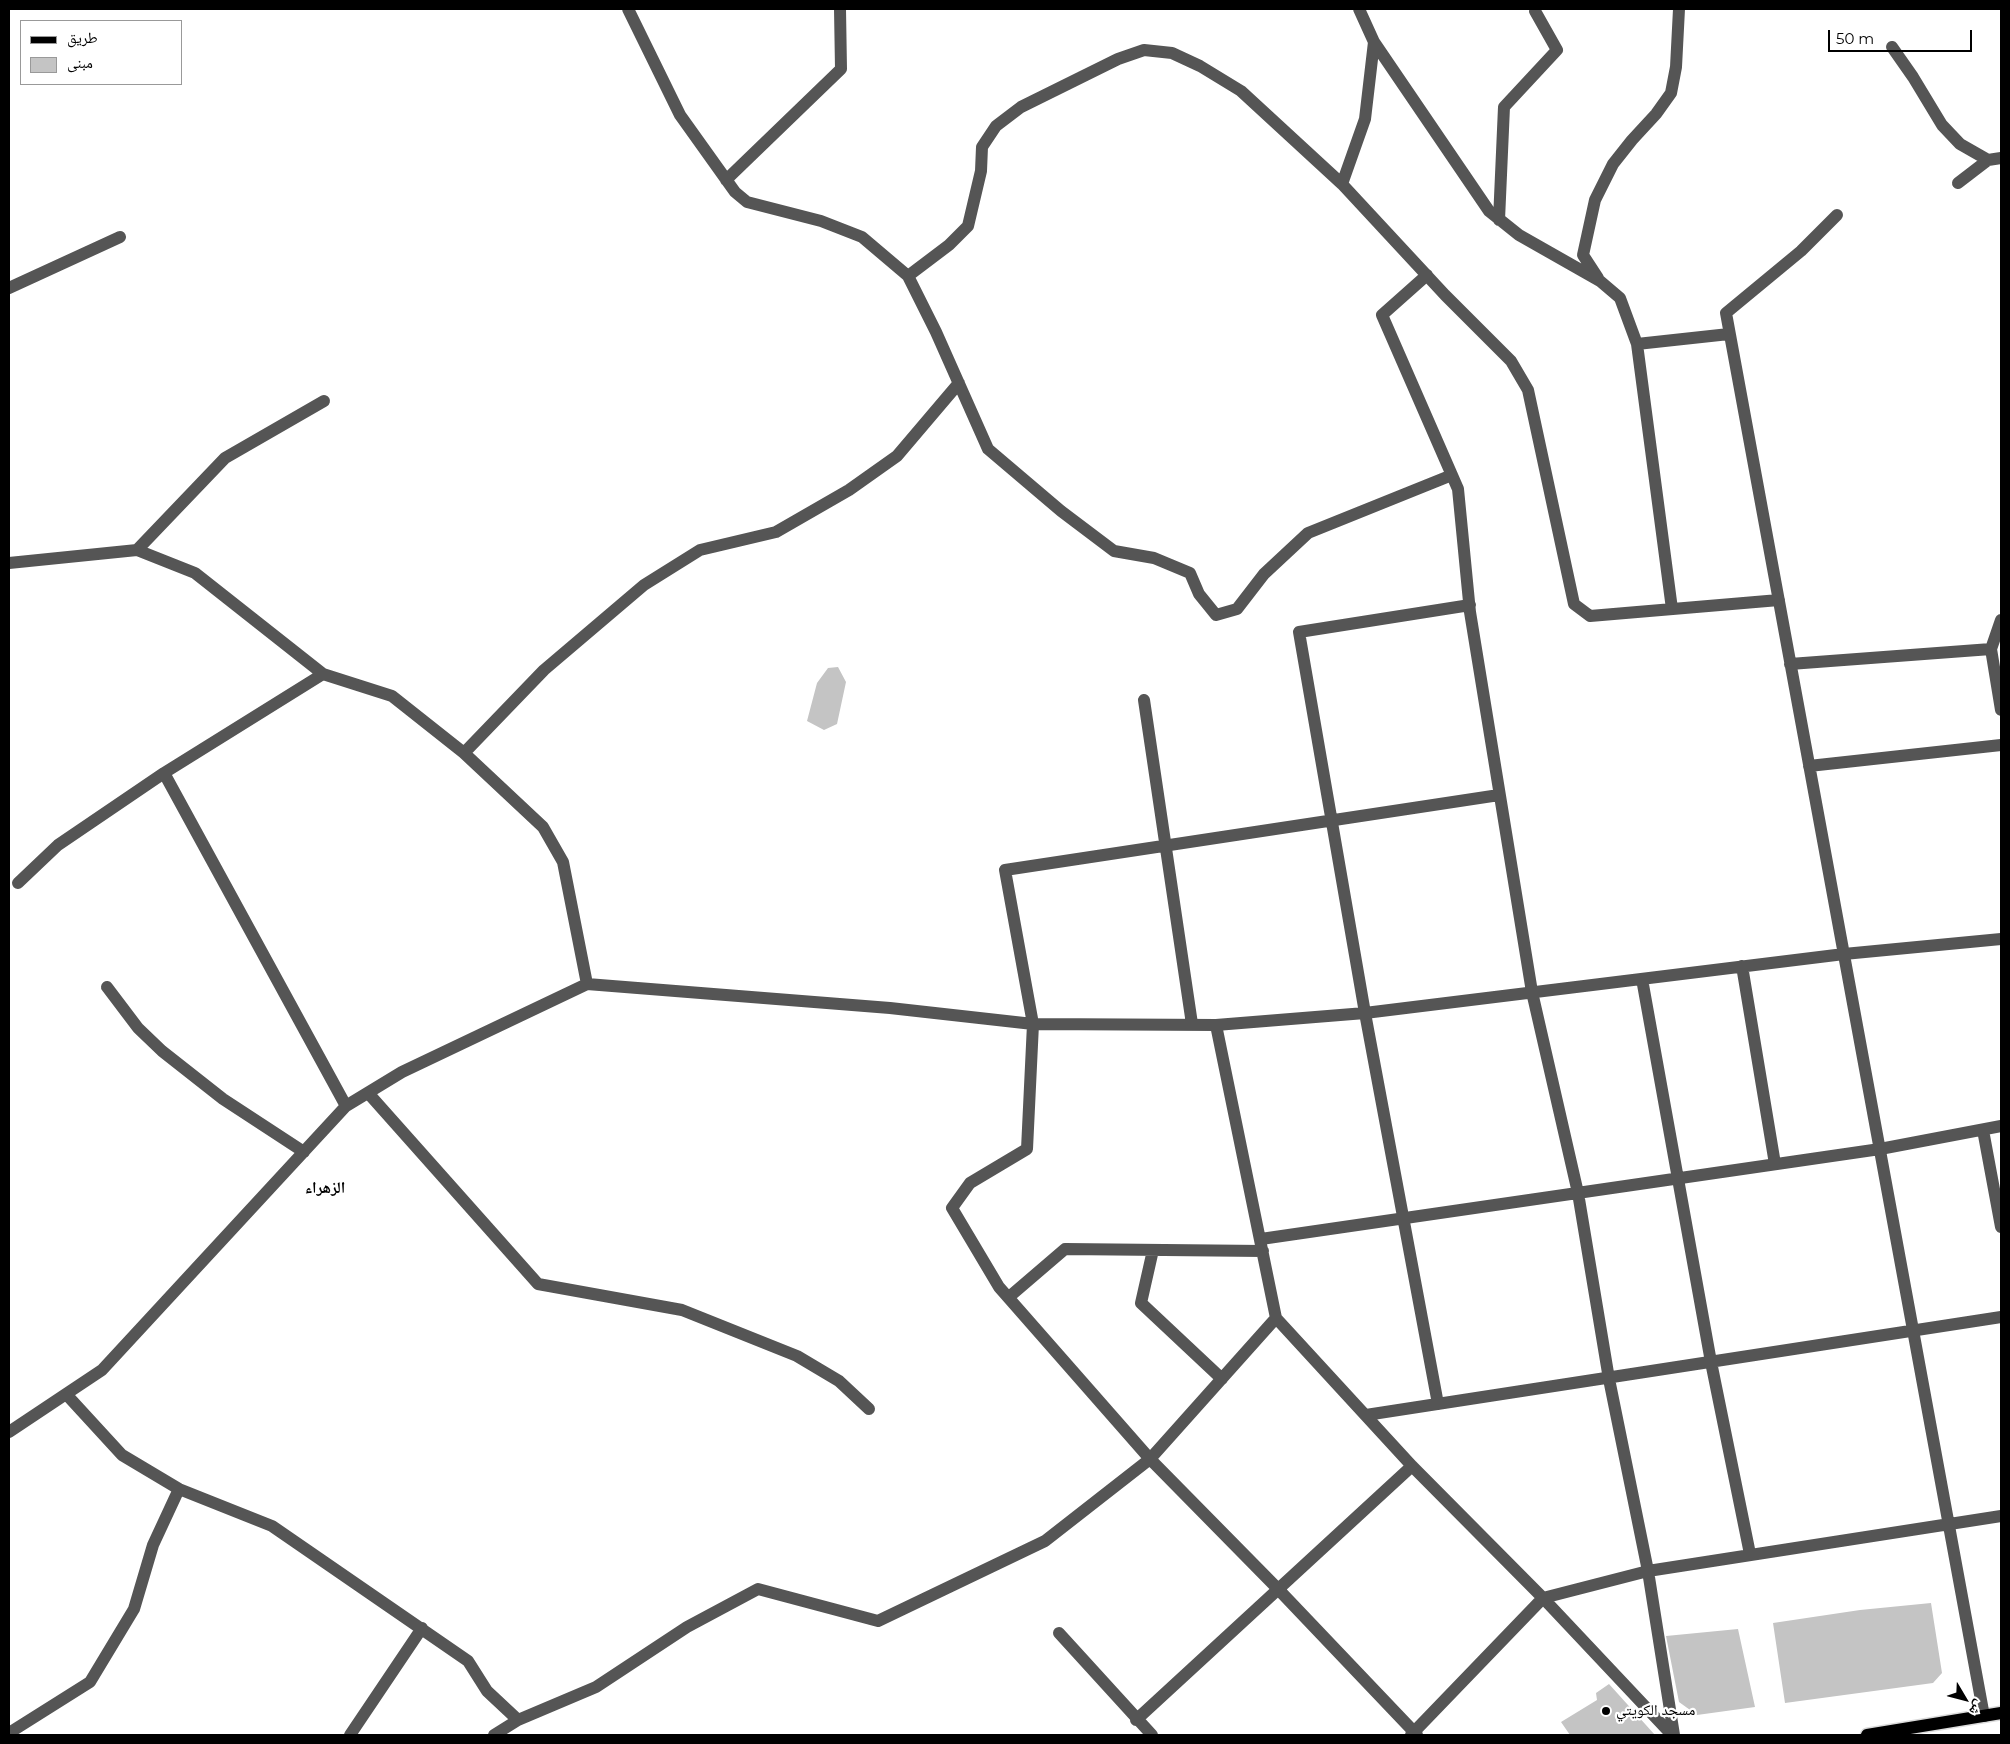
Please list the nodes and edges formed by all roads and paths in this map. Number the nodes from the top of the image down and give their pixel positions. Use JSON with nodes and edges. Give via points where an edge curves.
{"nodes":[{"id":1,"x":628,"y":9,"type":"edge"},
{"id":2,"x":840,"y":9,"type":"edge"},
{"id":3,"x":1359,"y":9,"type":"edge"},
{"id":4,"x":1679,"y":9,"type":"edge"},
{"id":5,"x":1535,"y":11,"type":"dead end"},
{"id":6,"x":1374,"y":42,"type":"junction"},
{"id":7,"x":1892,"y":47,"type":"dead end"},
{"id":8,"x":2001,"y":158,"type":"edge"},
{"id":9,"x":1988,"y":160,"type":"junction"},
{"id":10,"x":726,"y":180,"type":"junction"},
{"id":11,"x":1958,"y":183,"type":"dead end"},
{"id":12,"x":1342,"y":184,"type":"junction"},
{"id":13,"x":1837,"y":215,"type":"dead end"},
{"id":14,"x":1500,"y":220,"type":"junction"},
{"id":15,"x":120,"y":237,"type":"dead end"},
{"id":16,"x":1427,"y":275,"type":"junction"},
{"id":17,"x":908,"y":276,"type":"junction"},
{"id":18,"x":1600,"y":280,"type":"junction"},
{"id":19,"x":9,"y":288,"type":"edge"},
{"id":20,"x":1729,"y":334,"type":"junction"},
{"id":21,"x":1638,"y":344,"type":"junction"},
{"id":22,"x":959,"y":383,"type":"junction"},
{"id":23,"x":324,"y":401,"type":"dead end"},
{"id":24,"x":1452,"y":475,"type":"junction"},
{"id":25,"x":138,"y":550,"type":"junction"},
{"id":26,"x":9,"y":563,"type":"edge"},
{"id":27,"x":1779,"y":600,"type":"junction"},
{"id":28,"x":1470,"y":605,"type":"junction"},
{"id":29,"x":1672,"y":610,"type":"junction"},
{"id":30,"x":2001,"y":620,"type":"edge"},
{"id":31,"x":1990,"y":650,"type":"junction"},
{"id":32,"x":1790,"y":664,"type":"junction"},
{"id":33,"x":323,"y":674,"type":"junction"},
{"id":34,"x":1144,"y":700,"type":"dead end"},
{"id":35,"x":2001,"y":710,"type":"edge"},
{"id":36,"x":2001,"y":745,"type":"edge"},
{"id":37,"x":464,"y":752,"type":"junction"},
{"id":38,"x":1809,"y":766,"type":"junction"},
{"id":39,"x":164,"y":773,"type":"junction"},
{"id":40,"x":1499,"y":795,"type":"junction"},
{"id":41,"x":1331,"y":820,"type":"junction"},
{"id":42,"x":1165,"y":846,"type":"junction"},
{"id":43,"x":18,"y":883,"type":"dead end"},
{"id":44,"x":2001,"y":939,"type":"edge"},
{"id":45,"x":1844,"y":954,"type":"junction"},
{"id":46,"x":1742,"y":966,"type":"junction"},
{"id":47,"x":1642,"y":979,"type":"junction"},
{"id":48,"x":586,"y":984,"type":"junction"},
{"id":49,"x":107,"y":987,"type":"dead end"},
{"id":50,"x":1532,"y":992,"type":"junction"},
{"id":51,"x":1365,"y":1013,"type":"junction"},
{"id":52,"x":1033,"y":1024,"type":"junction"},
{"id":53,"x":1192,"y":1024,"type":"junction"},
{"id":54,"x":1216,"y":1025,"type":"junction"},
{"id":55,"x":368,"y":1094,"type":"junction"},
{"id":56,"x":346,"y":1106,"type":"junction"},
{"id":57,"x":2001,"y":1126,"type":"edge"},
{"id":58,"x":1983,"y":1130,"type":"junction"},
{"id":59,"x":1880,"y":1149,"type":"junction"},
{"id":60,"x":304,"y":1152,"type":"junction"},
{"id":61,"x":1774,"y":1164,"type":"junction"},
{"id":62,"x":1678,"y":1178,"type":"junction"},
{"id":63,"x":1578,"y":1192,"type":"junction"},
{"id":64,"x":1403,"y":1218,"type":"junction"},
{"id":65,"x":2001,"y":1227,"type":"edge"},
{"id":66,"x":1262,"y":1245,"type":"junction"},
{"id":67,"x":1153,"y":1250,"type":"junction"},
{"id":68,"x":1008,"y":1297,"type":"junction"},
{"id":69,"x":2001,"y":1317,"type":"edge"},
{"id":70,"x":1276,"y":1318,"type":"junction"},
{"id":71,"x":1913,"y":1330,"type":"junction"},
{"id":72,"x":1711,"y":1362,"type":"junction"},
{"id":73,"x":1222,"y":1379,"type":"junction"},
{"id":74,"x":1609,"y":1379,"type":"junction"},
{"id":75,"x":66,"y":1394,"type":"junction"},
{"id":76,"x":1438,"y":1404,"type":"junction"},
{"id":77,"x":869,"y":1409,"type":"dead end"},
{"id":78,"x":1366,"y":1415,"type":"junction"},
{"id":79,"x":9,"y":1432,"type":"edge"},
{"id":80,"x":1150,"y":1459,"type":"junction"},
{"id":81,"x":1412,"y":1466,"type":"junction"},
{"id":82,"x":179,"y":1489,"type":"junction"},
{"id":83,"x":2001,"y":1516,"type":"edge"},
{"id":84,"x":1949,"y":1525,"type":"junction"},
{"id":85,"x":1750,"y":1554,"type":"junction"},
{"id":86,"x":1648,"y":1571,"type":"junction"},
{"id":87,"x":1278,"y":1589,"type":"junction"},
{"id":88,"x":1543,"y":1598,"type":"junction"},
{"id":89,"x":422,"y":1628,"type":"junction"},
{"id":90,"x":1059,"y":1633,"type":"dead end"},
{"id":91,"x":2001,"y":1713,"type":"edge"},
{"id":92,"x":1984,"y":1716,"type":"junction"},
{"id":93,"x":518,"y":1720,"type":"junction"},
{"id":94,"x":1136,"y":1720,"type":"junction"},
{"id":95,"x":9,"y":1733,"type":"edge"},
{"id":96,"x":1414,"y":1734,"type":"edge"},
{"id":97,"x":350,"y":1735,"type":"edge"},
{"id":98,"x":494,"y":1735,"type":"edge"},
{"id":99,"x":1152,"y":1735,"type":"edge"},
{"id":100,"x":1673,"y":1735,"type":"edge"},
{"id":101,"x":1867,"y":1735,"type":"edge"}],
"edges":[{"from":1,"to":10,"type":"street","via":[[680,116]]},
{"from":2,"to":10,"type":"street","via":[[841,68]]},
{"from":3,"to":6,"type":"street"},
{"from":4,"to":18,"type":"street","via":[[1676,67],[1671,93],[1613,164],[1595,200],[1583,255]]},
{"from":5,"to":14,"type":"street","via":[[1557,50],[1504,107]]},
{"from":6,"to":12,"type":"street","via":[[1365,119]]},
{"from":6,"to":14,"type":"street","via":[[1489,211]]},
{"from":7,"to":9,"type":"street","via":[[1942,125],[1960,144]]},
{"from":8,"to":9,"type":"street"},
{"from":9,"to":11,"type":"street"},
{"from":10,"to":17,"type":"street","via":[[747,202],[821,221],[862,237]]},
{"from":12,"to":16,"type":"street"},
{"from":12,"to":17,"type":"street","via":[[1241,91],[1172,53],[1144,50],[1118,59],[1021,107],[996,126],[982,148],[968,226]]},
{"from":13,"to":20,"type":"street","via":[[1801,251],[1726,313]]},
{"from":14,"to":18,"type":"street","via":[[1519,236]]},
{"from":15,"to":19,"type":"street"},
{"from":16,"to":24,"type":"street","via":[[1382,315]]},
{"from":16,"to":29,"type":"street","via":[[1511,361],[1528,390],[1574,604],[1590,616]]},
{"from":17,"to":22,"type":"street"},
{"from":18,"to":21,"type":"street","via":[[1620,298]]},
{"from":20,"to":21,"type":"street"},
{"from":20,"to":27,"type":"street"},
{"from":21,"to":29,"type":"street"},
{"from":22,"to":24,"type":"street","via":[[988,448],[1061,511],[1114,551],[1154,558],[1190,573],[1199,594],[1216,615],[1237,609],[1264,574],[1308,533]]},
{"from":22,"to":37,"type":"street","via":[[897,456],[849,490],[776,532],[700,550],[644,585],[544,670]]},
{"from":23,"to":25,"type":"street","via":[[225,458]]},
{"from":24,"to":28,"type":"street","via":[[1458,489]]},
{"from":25,"to":26,"type":"street"},
{"from":25,"to":33,"type":"street","via":[[195,573]]},
{"from":27,"to":29,"type":"street"},
{"from":27,"to":32,"type":"street"},
{"from":28,"to":40,"type":"street"},
{"from":28,"to":41,"type":"street","via":[[1299,632]]},
{"from":30,"to":31,"type":"street"},
{"from":31,"to":32,"type":"street"},
{"from":31,"to":35,"type":"street"},
{"from":32,"to":38,"type":"street"},
{"from":33,"to":37,"type":"street","via":[[392,696]]},
{"from":33,"to":39,"type":"street"},
{"from":34,"to":42,"type":"street"},
{"from":36,"to":38,"type":"street"},
{"from":37,"to":48,"type":"street","via":[[543,828],[563,862]]},
{"from":38,"to":45,"type":"street"},
{"from":39,"to":43,"type":"street","via":[[58,845]]},
{"from":39,"to":56,"type":"street"},
{"from":40,"to":41,"type":"street"},
{"from":40,"to":50,"type":"street"},
{"from":41,"to":42,"type":"street"},
{"from":41,"to":51,"type":"street"},
{"from":42,"to":52,"type":"street","via":[[1005,870]]},
{"from":42,"to":53,"type":"street"},
{"from":44,"to":45,"type":"street"},
{"from":45,"to":46,"type":"street"},
{"from":45,"to":59,"type":"street"},
{"from":46,"to":47,"type":"street"},
{"from":46,"to":61,"type":"street"},
{"from":47,"to":50,"type":"street"},
{"from":47,"to":62,"type":"street"},
{"from":48,"to":52,"type":"street","via":[[890,1008]]},
{"from":48,"to":55,"type":"street","via":[[402,1072]]},
{"from":49,"to":60,"type":"street","via":[[138,1028],[162,1051],[223,1099]]},
{"from":50,"to":51,"type":"street"},
{"from":50,"to":63,"type":"street"},
{"from":51,"to":54,"type":"street"},
{"from":51,"to":64,"type":"street"},
{"from":52,"to":53,"type":"street"},
{"from":52,"to":68,"type":"street","via":[[1027,1149],[970,1183],[952,1208]]},
{"from":53,"to":54,"type":"street"},
{"from":54,"to":66,"type":"street"},
{"from":55,"to":56,"type":"street"},
{"from":55,"to":77,"type":"street","via":[[538,1284],[682,1310],[797,1356],[839,1381]]},
{"from":56,"to":60,"type":"street"},
{"from":57,"to":58,"type":"street"},
{"from":58,"to":59,"type":"street"},
{"from":58,"to":65,"type":"street"},
{"from":59,"to":61,"type":"street"},
{"from":59,"to":71,"type":"street"},
{"from":60,"to":75,"type":"street","via":[[102,1370]]},
{"from":61,"to":62,"type":"street"},
{"from":62,"to":63,"type":"street"},
{"from":62,"to":72,"type":"street"},
{"from":63,"to":64,"type":"street"},
{"from":63,"to":74,"type":"street"},
{"from":64,"to":66,"type":"street"},
{"from":64,"to":76,"type":"street"},
{"from":66,"to":67,"type":"street"},
{"from":66,"to":70,"type":"street"},
{"from":67,"to":68,"type":"street","via":[[1065,1249]]},
{"from":67,"to":73,"type":"street","via":[[1141,1303]]},
{"from":68,"to":80,"type":"street"},
{"from":69,"to":71,"type":"street"},
{"from":70,"to":73,"type":"street"},
{"from":70,"to":78,"type":"street"},
{"from":71,"to":72,"type":"street"},
{"from":71,"to":84,"type":"street"},
{"from":72,"to":74,"type":"street"},
{"from":72,"to":85,"type":"street"},
{"from":73,"to":80,"type":"street"},
{"from":74,"to":76,"type":"street"},
{"from":74,"to":86,"type":"street"},
{"from":75,"to":79,"type":"street"},
{"from":75,"to":82,"type":"street","via":[[122,1455]]},
{"from":76,"to":78,"type":"street"},
{"from":78,"to":81,"type":"street"},
{"from":80,"to":87,"type":"street"},
{"from":80,"to":93,"type":"street","via":[[1045,1541],[878,1621],[758,1589],[687,1627],[596,1687]]},
{"from":81,"to":87,"type":"street"},
{"from":81,"to":88,"type":"street"},
{"from":82,"to":89,"type":"street","via":[[272,1526]]},
{"from":82,"to":95,"type":"street","via":[[153,1545],[134,1610],[90,1682]]},
{"from":83,"to":84,"type":"street"},
{"from":84,"to":85,"type":"street"},
{"from":84,"to":92,"type":"street"},
{"from":85,"to":86,"type":"street"},
{"from":86,"to":88,"type":"street"},
{"from":86,"to":100,"type":"street"},
{"from":87,"to":94,"type":"street"},
{"from":87,"to":96,"type":"street"},
{"from":88,"to":96,"type":"street"},
{"from":88,"to":100,"type":"street"},
{"from":89,"to":93,"type":"street","via":[[468,1661],[487,1691]]},
{"from":89,"to":97,"type":"street"},
{"from":90,"to":94,"type":"street"},
{"from":91,"to":92,"type":"main road"},
{"from":92,"to":101,"type":"main road"},
{"from":93,"to":98,"type":"street"},
{"from":94,"to":99,"type":"street"}]}
